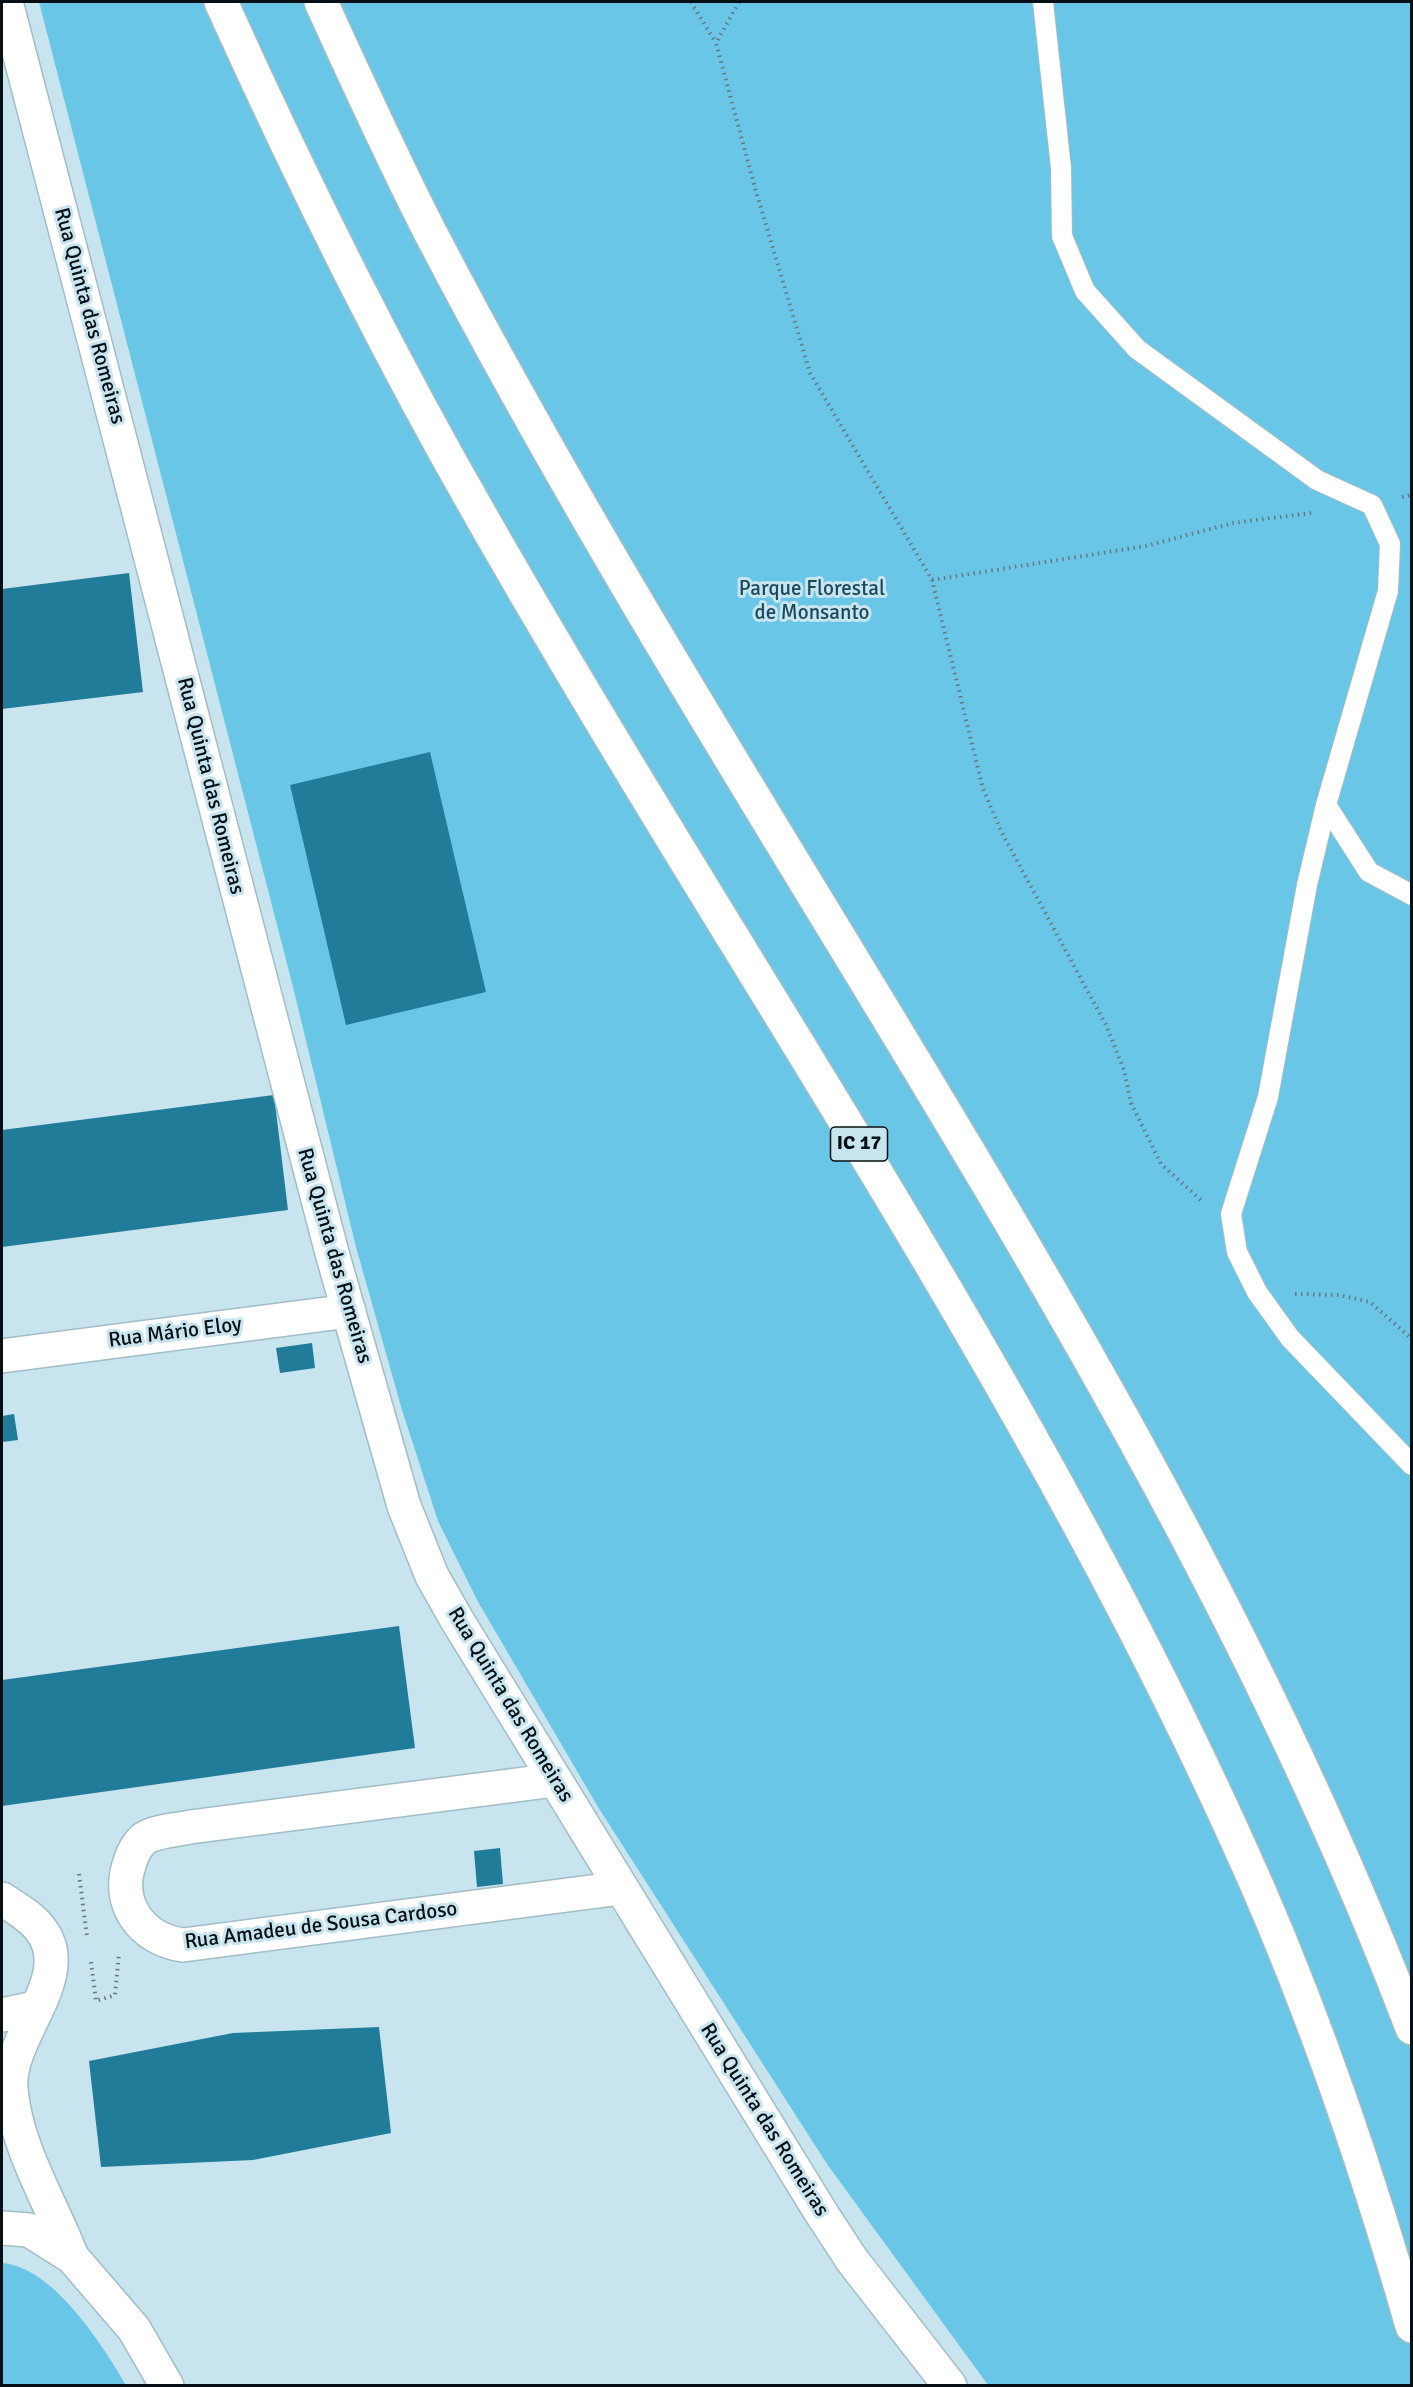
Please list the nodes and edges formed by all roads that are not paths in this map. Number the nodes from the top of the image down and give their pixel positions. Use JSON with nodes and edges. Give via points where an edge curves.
{"nodes":[{"id":1,"x":6,"y":2,"type":"edge"},
{"id":2,"x":221,"y":2,"type":"edge"},
{"id":3,"x":321,"y":2,"type":"edge"},
{"id":4,"x":1043,"y":2,"type":"edge"},
{"id":5,"x":1326,"y":805,"type":"junction"},
{"id":6,"x":1412,"y":895,"type":"edge"},
{"id":7,"x":349,"y":1311,"type":"junction"},
{"id":8,"x":2,"y":1356,"type":"edge"},
{"id":9,"x":1412,"y":1465,"type":"edge"},
{"id":10,"x":555,"y":1780,"type":"junction"},
{"id":11,"x":621,"y":1888,"type":"junction"},
{"id":12,"x":2,"y":1899,"type":"edge"},
{"id":13,"x":35,"y":2008,"type":"junction"},
{"id":14,"x":2,"y":2015,"type":"edge"},
{"id":15,"x":1412,"y":2028,"type":"edge"},
{"id":16,"x":2,"y":2228,"type":"edge"},
{"id":17,"x":72,"y":2257,"type":"junction"},
{"id":18,"x":1412,"y":2326,"type":"edge"},
{"id":19,"x":167,"y":2385,"type":"edge"},
{"id":20,"x":950,"y":2385,"type":"edge"}],
"edges":[{"from":1,"to":7,"type":"main road","name":"Rua Quinta das Romeiras"},
{"from":2,"to":18,"type":"main road","number":"IC 17","via":[[325,224],[440,443],[558,648],[966,1323],[1040,1452],[1148,1657],[1241,1849],[1279,1941],[1354,2140]]},
{"from":3,"to":15,"type":"main road","via":[[428,227],[594,530],[899,1033],[1128,1425],[1209,1575],[1315,1795]]},
{"from":4,"to":5,"type":"lane","via":[[1061,168],[1062,236],[1085,291],[1137,349],[1317,480],[1372,505],[1390,544],[1388,591]]},
{"from":5,"to":6,"type":"lane","via":[[1369,872]]},
{"from":5,"to":9,"type":"lane","via":[[1307,885],[1268,1097],[1231,1215],[1237,1252],[1257,1292],[1290,1338]]},
{"from":7,"to":8,"type":"main road","name":"Rua Mário Eloy"},
{"from":7,"to":10,"type":"main road","name":"Rua Quinta das Romeiras","via":[[417,1543],[457,1620]]},
{"from":10,"to":11,"type":"main road","name":"Rua Quinta das Romeiras"},
{"from":10,"to":11,"type":"main road","name":"Rua Amadeu de Sousa Cardoso","via":[[161,1833],[145,1838],[132,1854],[125,1897],[134,1916],[148,1930],[163,1942],[183,1945]]},
{"from":11,"to":20,"type":"main road","name":"Rua Quinta das Romeiras","via":[[845,2250]]},
{"from":12,"to":13,"type":"main road","via":[[41,1929],[51,1950],[51,1977]]},
{"from":13,"to":14,"type":"main road"},
{"from":13,"to":17,"type":"main road","via":[[13,2061],[15,2117],[23,2146]]},
{"from":16,"to":17,"type":"main road","via":[[29,2230]]},
{"from":17,"to":19,"type":"main road","via":[[134,2329]]}]}
